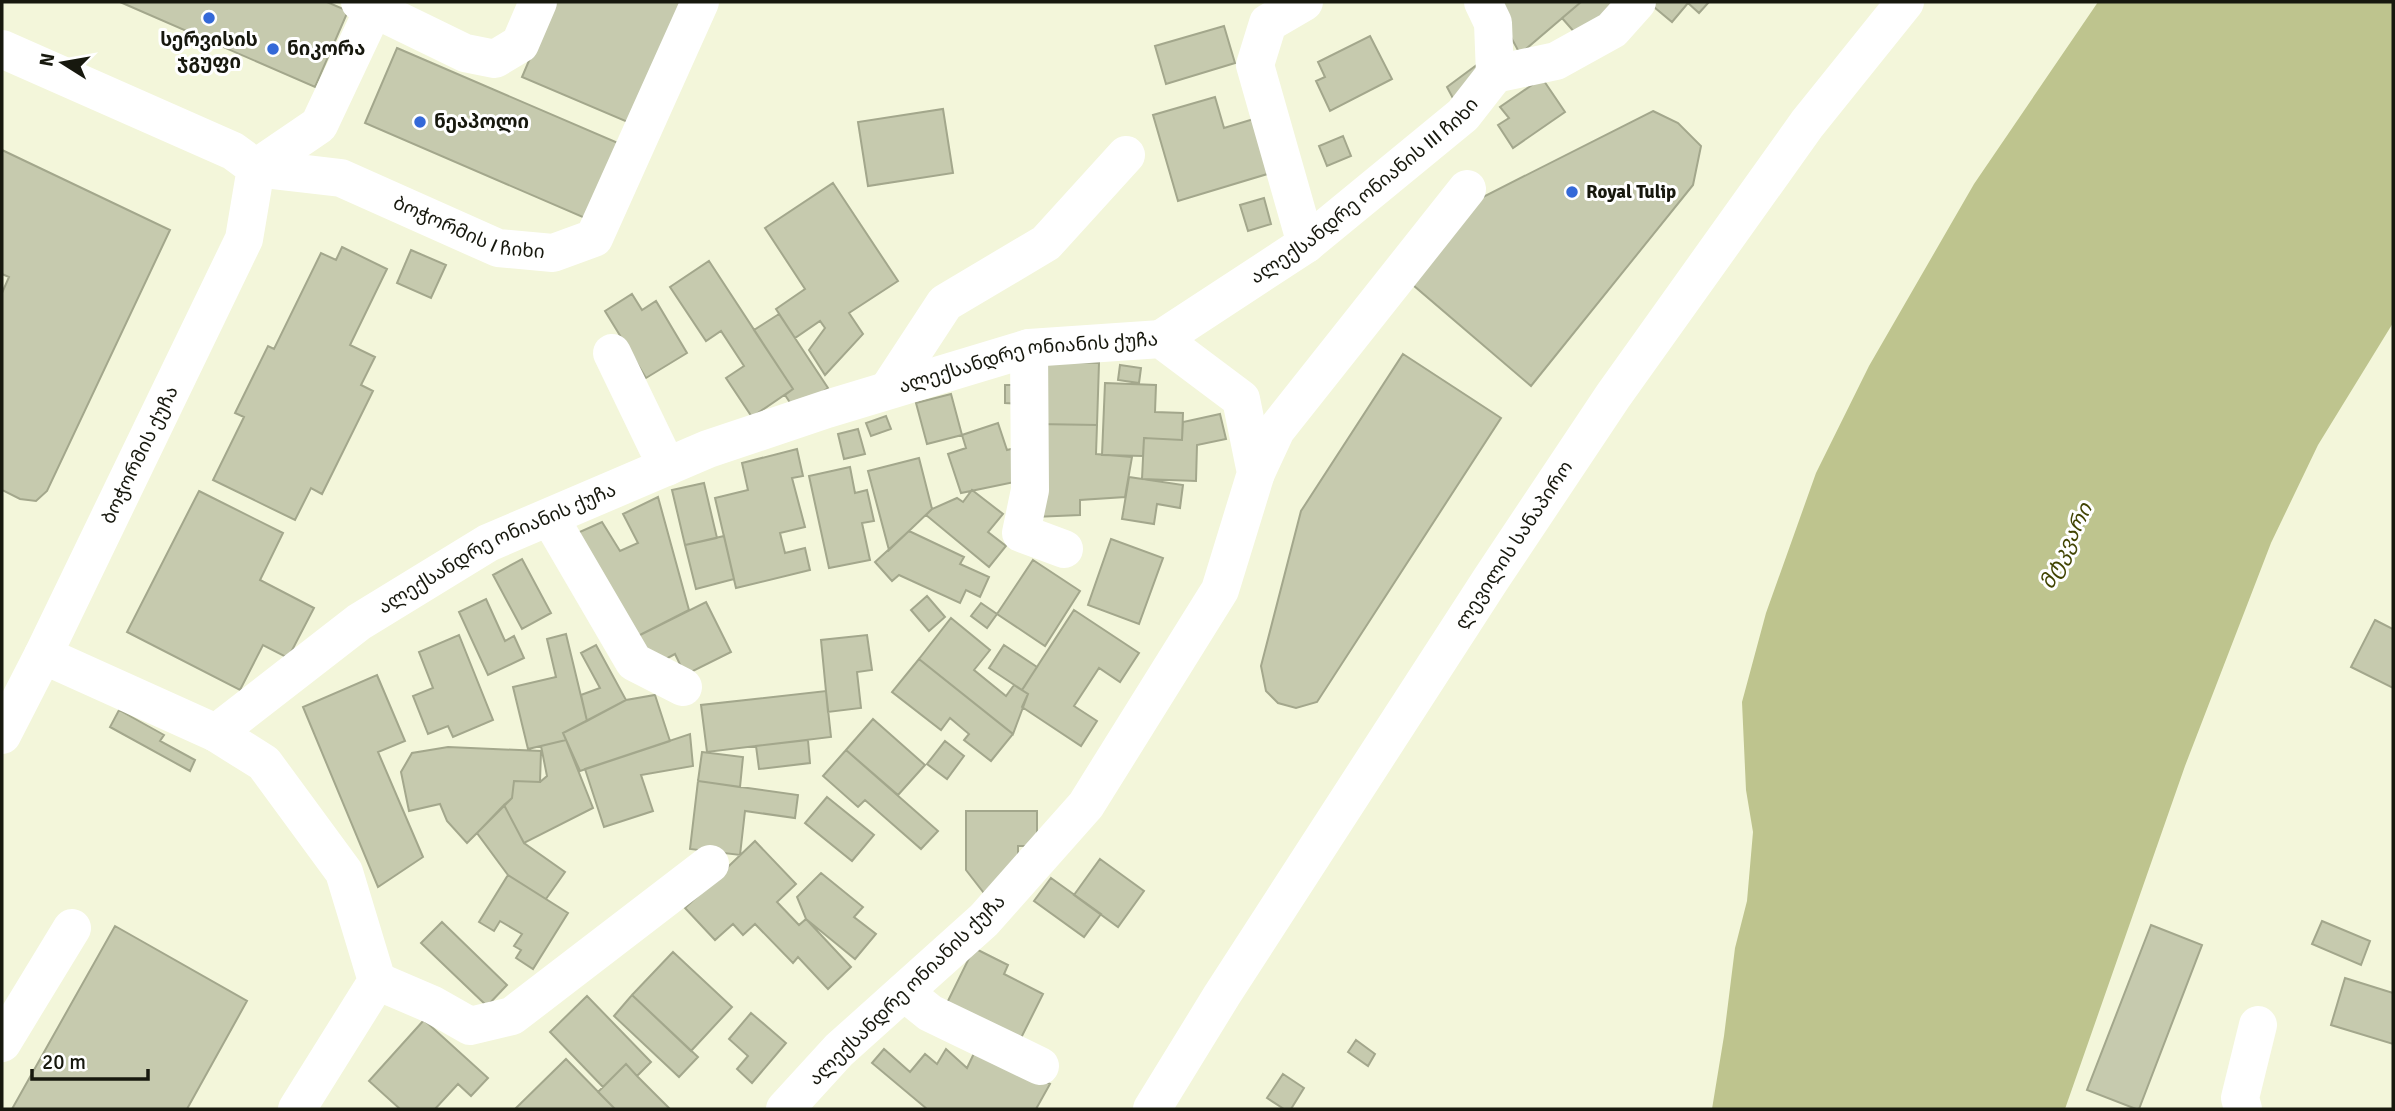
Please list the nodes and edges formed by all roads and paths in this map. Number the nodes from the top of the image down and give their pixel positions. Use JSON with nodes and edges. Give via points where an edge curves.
{"nodes":[{"id":1,"x":538,"y":2,"type":"edge"},
{"id":2,"x":700,"y":2,"type":"edge"},
{"id":3,"x":1304,"y":2,"type":"edge"},
{"id":4,"x":1483,"y":2,"type":"edge"},
{"id":5,"x":1637,"y":2,"type":"edge"},
{"id":6,"x":1905,"y":2,"type":"edge"},
{"id":7,"x":370,"y":4,"type":"edge"},
{"id":8,"x":2,"y":50,"type":"edge"},
{"id":9,"x":1495,"y":74,"type":"junction"},
{"id":10,"x":1126,"y":155,"type":"dead end"},
{"id":11,"x":256,"y":168,"type":"junction"},
{"id":12,"x":1467,"y":189,"type":"dead end"},
{"id":13,"x":1306,"y":244,"type":"junction"},
{"id":14,"x":1161,"y":339,"type":"junction"},
{"id":15,"x":1029,"y":348,"type":"junction"},
{"id":16,"x":612,"y":353,"type":"dead end"},
{"id":17,"x":888,"y":390,"type":"junction"},
{"id":18,"x":667,"y":467,"type":"junction"},
{"id":19,"x":1256,"y":473,"type":"junction"},
{"id":20,"x":550,"y":518,"type":"junction"},
{"id":21,"x":1064,"y":549,"type":"dead end"},
{"id":22,"x":43,"y":655,"type":"junction"},
{"id":23,"x":682,"y":687,"type":"dead end"},
{"id":24,"x":216,"y":733,"type":"junction"},
{"id":25,"x":2,"y":735,"type":"edge"},
{"id":26,"x":710,"y":864,"type":"dead end"},
{"id":27,"x":72,"y":928,"type":"dead end"},
{"id":28,"x":377,"y":981,"type":"junction"},
{"id":29,"x":904,"y":992,"type":"junction"},
{"id":30,"x":2258,"y":1025,"type":"dead end"},
{"id":31,"x":2,"y":1043,"type":"edge"},
{"id":32,"x":1040,"y":1066,"type":"dead end"},
{"id":33,"x":297,"y":1109,"type":"edge"},
{"id":34,"x":785,"y":1109,"type":"edge"},
{"id":35,"x":1152,"y":1109,"type":"edge"},
{"id":36,"x":2243,"y":1109,"type":"edge"}],
"edges":[{"from":1,"to":7,"type":"street","via":[[520,44],[495,59],[465,53]]},
{"from":2,"to":11,"type":"street","name":"ბოჭორმის I ჩიხი","via":[[594,238],[553,253],[498,248],[341,178]]},
{"from":3,"to":13,"type":"street","via":[[1268,23],[1255,65]]},
{"from":4,"to":9,"type":"street","via":[[1493,23]]},
{"from":5,"to":9,"type":"street","via":[[1612,30],[1556,61]]},
{"from":6,"to":35,"type":"street","name":"ლევილის სანაპირო","via":[[1807,124],[1613,396],[1490,579]]},
{"from":7,"to":11,"type":"street","via":[[319,125]]},
{"from":8,"to":11,"type":"street","via":[[233,151]]},
{"from":9,"to":13,"type":"street","name":"ალექსანდრე ონიანის III ჩიხი","via":[[1464,115]]},
{"from":10,"to":17,"type":"street","via":[[1046,243],[945,303]]},
{"from":11,"to":22,"type":"street","name":"ბოჭორმის ქუჩა","via":[[244,239]]},
{"from":12,"to":19,"type":"street","via":[[1276,430]]},
{"from":13,"to":14,"type":"street","name":"ალექსანდრე ონიანის III ჩიხი"},
{"from":14,"to":15,"type":"street","name":"ალექსანდრე ონიანის ქუჩა"},
{"from":14,"to":19,"type":"street","name":"ალექსანდრე ონიანის ქუჩა","via":[[1241,399]]},
{"from":15,"to":17,"type":"street","name":"ალექსანდრე ონიანის ქუჩა"},
{"from":15,"to":21,"type":"street","via":[[1030,491],[1021,533]]},
{"from":16,"to":18,"type":"street"},
{"from":17,"to":18,"type":"street","name":"ალექსანდრე ონიანის ქუჩა"},
{"from":18,"to":20,"type":"street","name":"ალექსანდრე ონიანის ქუჩა"},
{"from":19,"to":29,"type":"street","name":"ალექსანდრე ონიანის ქუჩა","via":[[1220,590],[1086,805],[984,920]]},
{"from":20,"to":23,"type":"street","via":[[634,662]]},
{"from":20,"to":24,"type":"street","name":"ალექსანდრე ონიანის ქუჩა","via":[[488,543],[359,622]]},
{"from":22,"to":24,"type":"street"},
{"from":22,"to":25,"type":"street","name":"ბოჭორმის ქუჩა"},
{"from":24,"to":28,"type":"street","via":[[264,763],[344,872]]},
{"from":26,"to":28,"type":"street","via":[[512,1016],[470,1026]]},
{"from":27,"to":31,"type":"street"},
{"from":28,"to":33,"type":"street"},
{"from":29,"to":32,"type":"street","via":[[930,1013]]},
{"from":29,"to":34,"type":"street","name":"ალექსანდრე ონიანის ქუჩა","via":[[839,1050]]},
{"from":30,"to":36,"type":"street","via":[[2240,1098]]}]}
